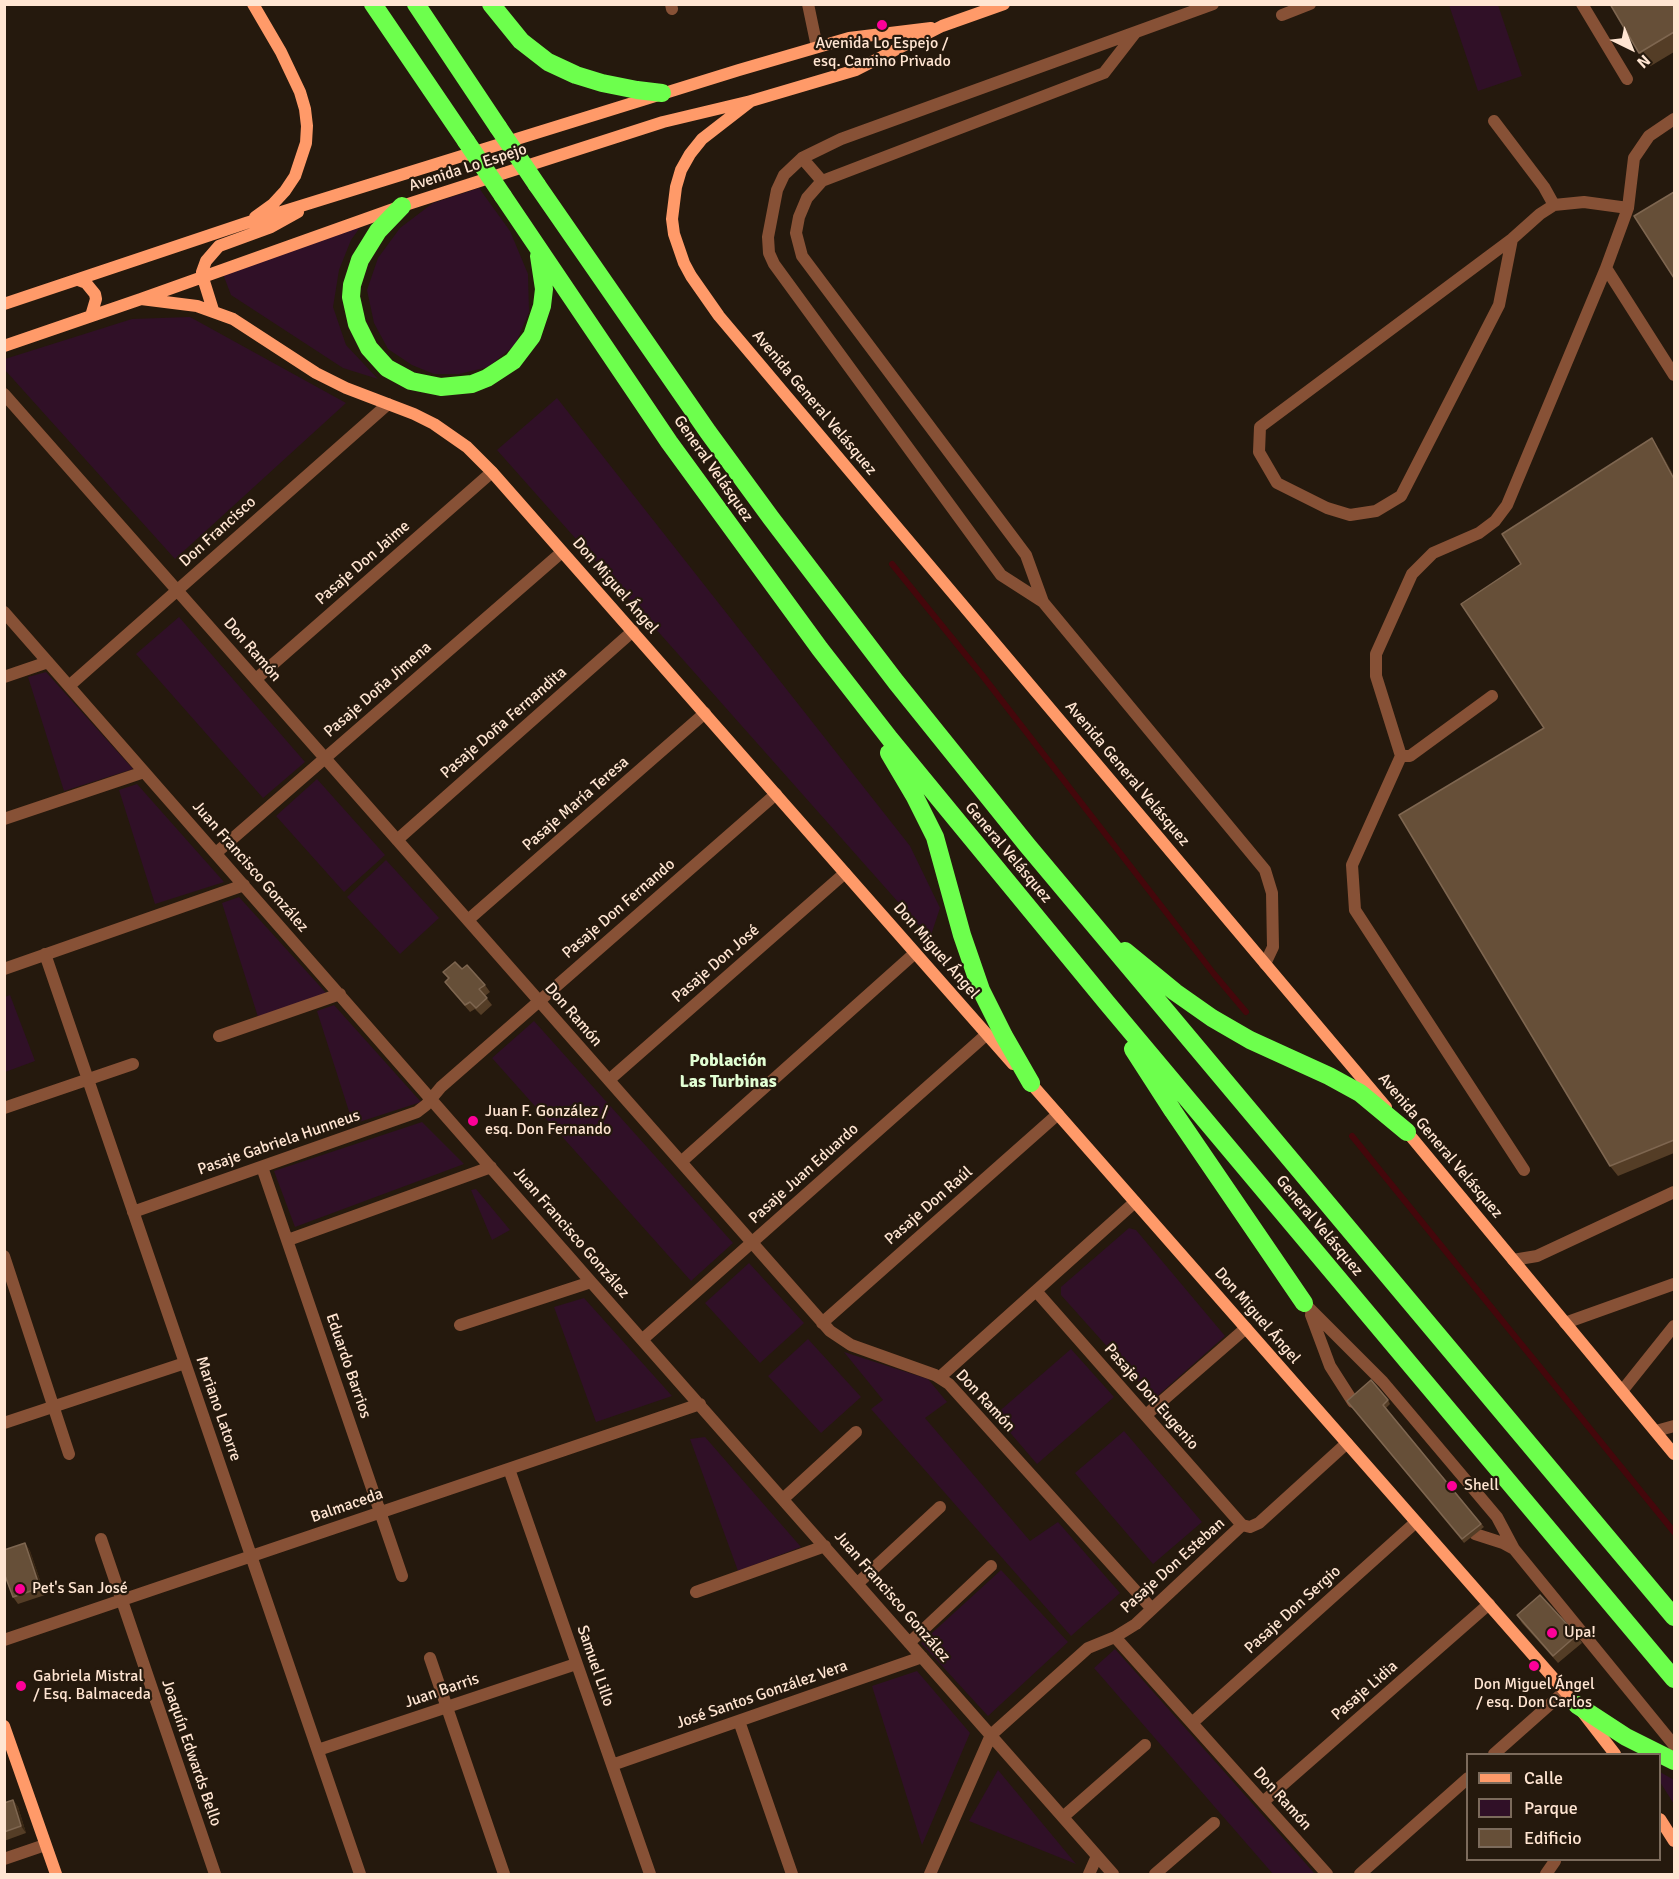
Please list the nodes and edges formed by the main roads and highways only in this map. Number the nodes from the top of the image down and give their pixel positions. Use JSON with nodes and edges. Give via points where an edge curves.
{"nodes":[{"id":1,"x":253,"y":4,"type":"edge"},
{"id":2,"x":373,"y":4,"type":"edge"},
{"id":3,"x":416,"y":4,"type":"edge"},
{"id":4,"x":490,"y":4,"type":"edge"},
{"id":5,"x":1004,"y":4,"type":"edge"},
{"id":6,"x":942,"y":26,"type":"junction"},
{"id":7,"x":662,"y":93,"type":"junction"},
{"id":8,"x":751,"y":100,"type":"junction"},
{"id":9,"x":308,"y":204,"type":"junction"},
{"id":10,"x":402,"y":206,"type":"junction"},
{"id":11,"x":246,"y":223,"type":"junction"},
{"id":12,"x":533,"y":240,"type":"junction"},
{"id":13,"x":203,"y":278,"type":"junction"},
{"id":14,"x":78,"y":280,"type":"junction"},
{"id":15,"x":141,"y":299,"type":"junction"},
{"id":16,"x":4,"y":304,"type":"edge"},
{"id":17,"x":213,"y":310,"type":"junction"},
{"id":18,"x":91,"y":316,"type":"junction"},
{"id":19,"x":4,"y":346,"type":"edge"},
{"id":20,"x":820,"y":649,"type":"junction"},
{"id":21,"x":1098,"y":929,"type":"junction"},
{"id":22,"x":1107,"y":1003,"type":"junction"},
{"id":23,"x":1031,"y":1083,"type":"junction"},
{"id":24,"x":1407,"y":1132,"type":"junction"},
{"id":25,"x":1304,"y":1304,"type":"road end"},
{"id":26,"x":1674,"y":1454,"type":"edge"},
{"id":27,"x":1674,"y":1617,"type":"edge"},
{"id":28,"x":1674,"y":1679,"type":"edge"},
{"id":29,"x":1577,"y":1705,"type":"junction"},
{"id":30,"x":4,"y":1726,"type":"edge"},
{"id":31,"x":1613,"y":1753,"type":"edge"},
{"id":32,"x":1658,"y":1753,"type":"edge"},
{"id":33,"x":1661,"y":1822,"type":"edge"},
{"id":34,"x":1674,"y":1841,"type":"edge"},
{"id":35,"x":56,"y":1875,"type":"edge"}],
"edges":[{"from":1,"to":11,"type":"main road","via":[[300,92],[307,126],[295,176],[273,204]]},
{"from":2,"to":12,"type":"highway","name":"General Velásquez","bridge":true},
{"from":3,"to":21,"type":"highway","name":"General Velásquez","bridge":true,"via":[[667,374],[778,528],[944,742]]},
{"from":4,"to":7,"type":"highway","via":[[521,41],[548,62],[576,75]]},
{"from":5,"to":6,"type":"main road","name":"Avenida Lo Espejo"},
{"from":6,"to":7,"type":"main road","name":"Avenida Lo Espejo","via":[[849,38]]},
{"from":6,"to":8,"type":"main road","name":"Avenida Lo Espejo","via":[[856,70]]},
{"from":7,"to":9,"type":"main road","name":"Avenida Lo Espejo"},
{"from":8,"to":10,"type":"main road","name":"Avenida Lo Espejo","via":[[663,122]]},
{"from":8,"to":24,"type":"main road","name":"Avenida General Velásquez","via":[[702,139],[681,170],[672,219],[691,276],[719,316]]},
{"from":9,"to":11,"type":"main road","name":"Avenida Lo Espejo"},
{"from":9,"to":13,"type":"main road","via":[[271,227],[219,246],[206,261]]},
{"from":10,"to":12,"type":"highway","via":[[364,253],[355,272],[351,297],[362,336],[377,359],[398,376],[426,386],[457,387],[487,378],[523,350],[538,321],[544,289]]},
{"from":10,"to":13,"type":"main road","name":"Avenida Lo Espejo"},
{"from":11,"to":14,"type":"main road","name":"Avenida Lo Espejo"},
{"from":12,"to":20,"type":"highway","name":"General Velásquez","via":[[669,442]]},
{"from":13,"to":15,"type":"main road","name":"Avenida Lo Espejo"},
{"from":13,"to":17,"type":"main road"},
{"from":14,"to":16,"type":"main road","name":"Avenida Lo Espejo"},
{"from":14,"to":18,"type":"main road","via":[[95,294]]},
{"from":15,"to":17,"type":"main road","name":"Don Miguel Ángel"},
{"from":15,"to":18,"type":"main road","name":"Avenida Lo Espejo"},
{"from":17,"to":23,"type":"main road","name":"Don Miguel Ángel","via":[[252,330],[316,373],[414,414],[453,436],[480,459]]},
{"from":18,"to":19,"type":"main road","name":"Avenida Lo Espejo"},
{"from":20,"to":22,"type":"highway","name":"General Velásquez"},
{"from":20,"to":23,"type":"highway","via":[[891,756],[928,822],[981,990]]},
{"from":21,"to":24,"type":"highway","via":[[1212,1018],[1360,1093]]},
{"from":21,"to":27,"type":"highway","name":"General Velásquez"},
{"from":22,"to":25,"type":"highway","via":[[1173,1111]]},
{"from":22,"to":28,"type":"highway","name":"General Velásquez"},
{"from":23,"to":29,"type":"main road","name":"Don Miguel Ángel"},
{"from":24,"to":26,"type":"main road","name":"Avenida General Velásquez"},
{"from":29,"to":31,"type":"main road","name":"Don Miguel Ángel"},
{"from":29,"to":32,"type":"highway"},
{"from":30,"to":35,"type":"main road"},
{"from":33,"to":34,"type":"main road"}]}
